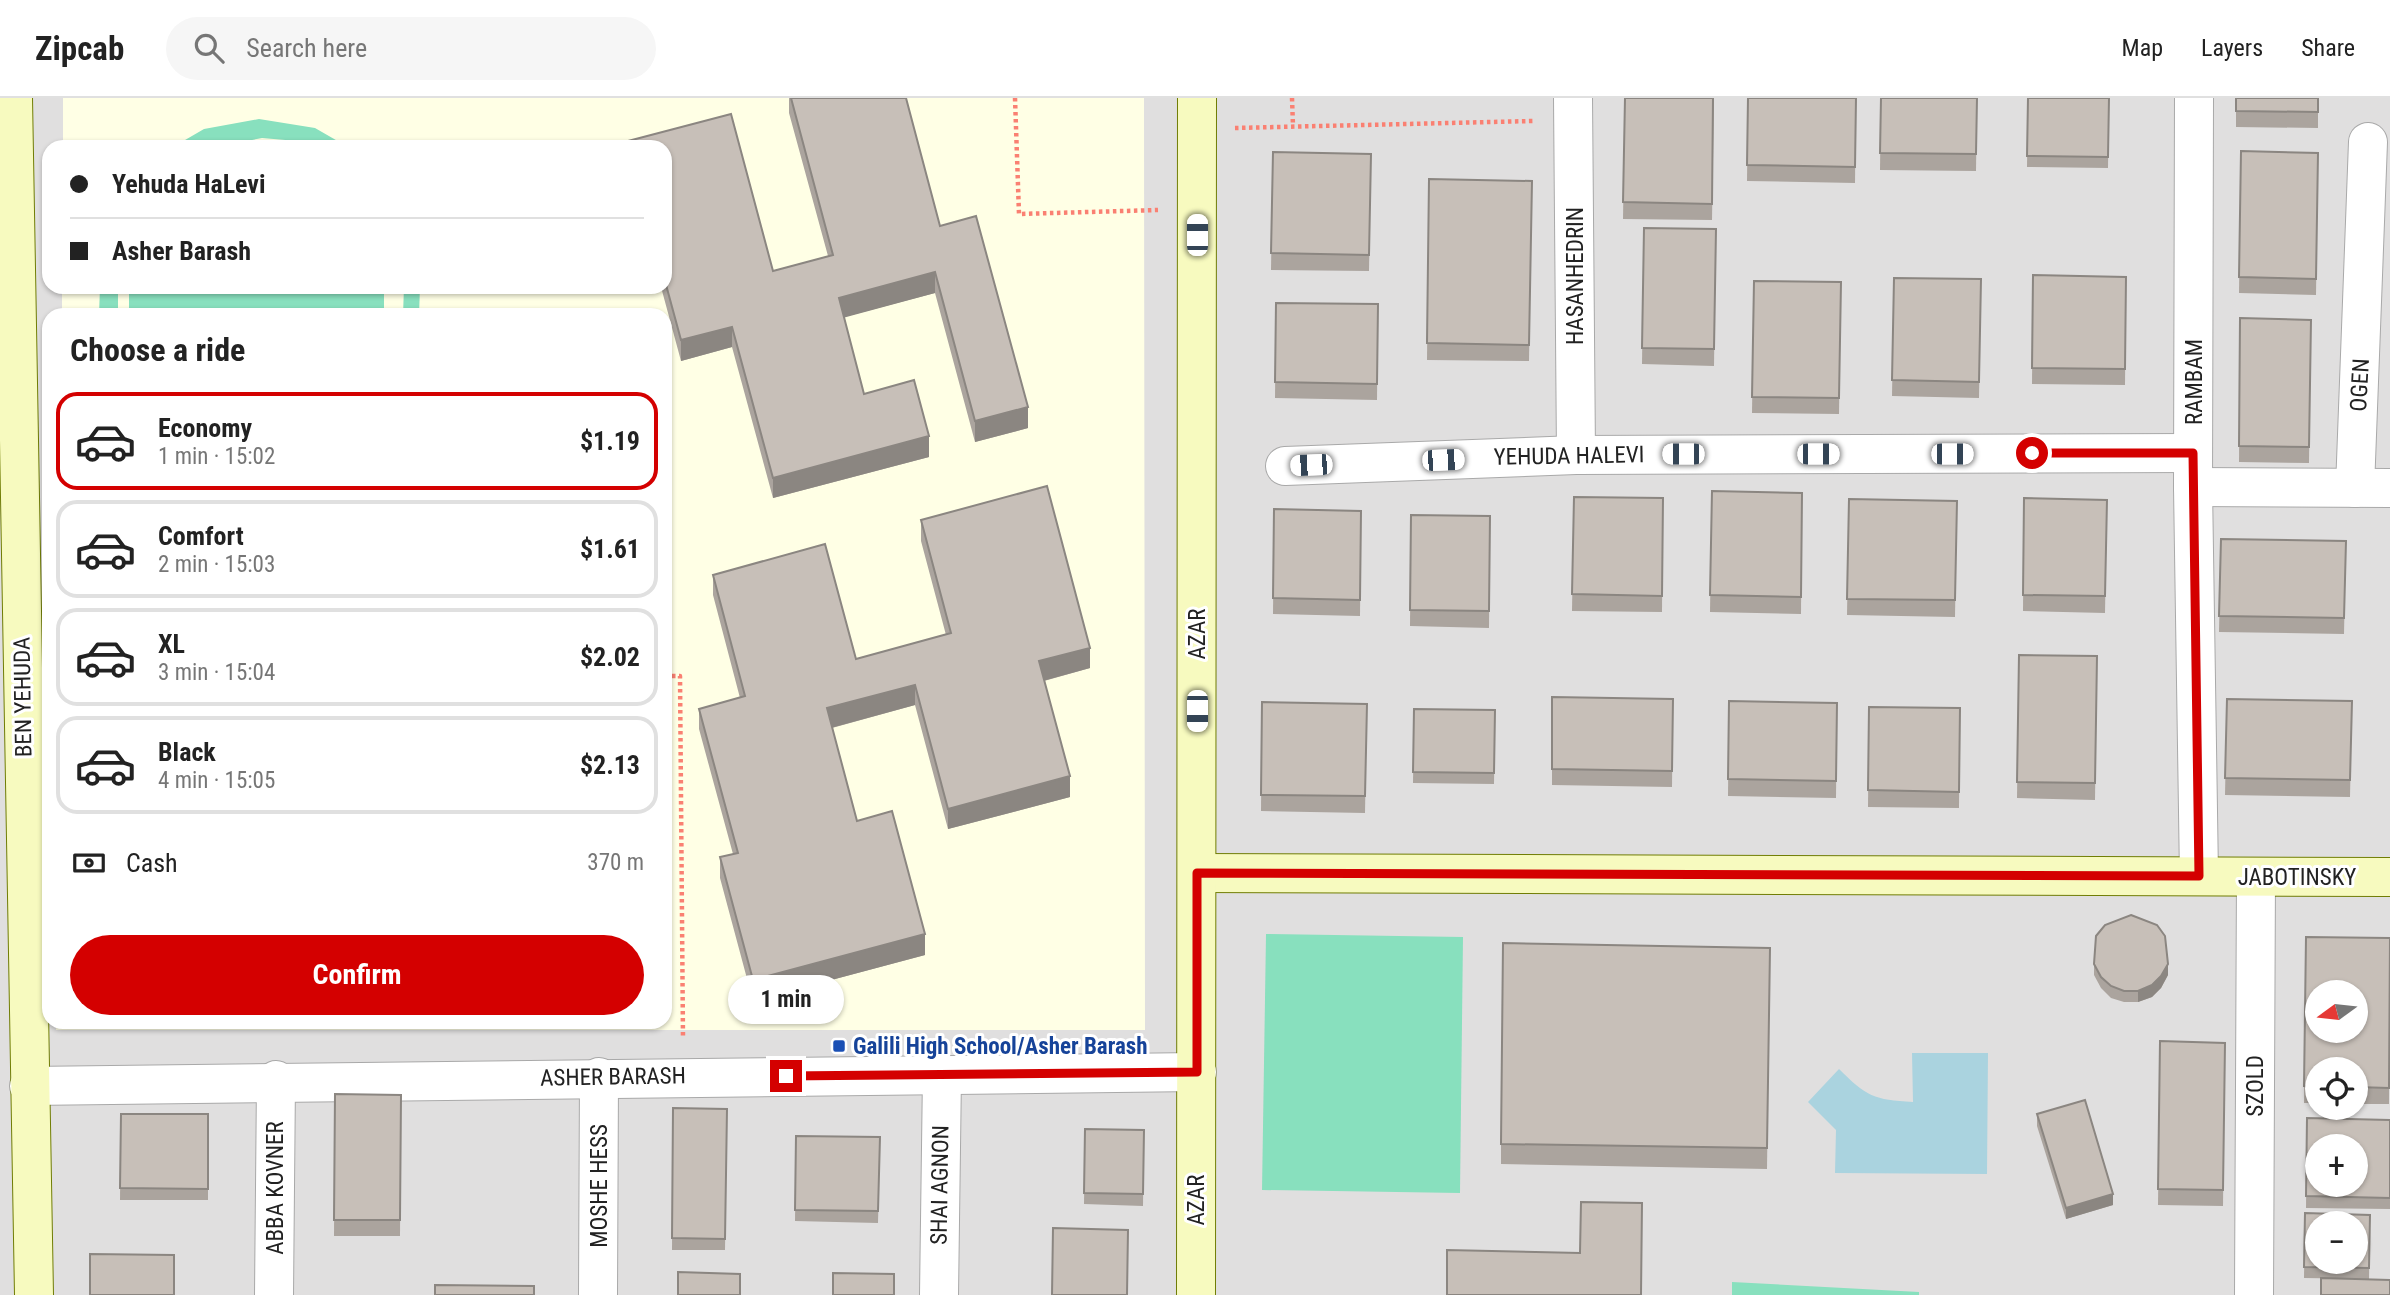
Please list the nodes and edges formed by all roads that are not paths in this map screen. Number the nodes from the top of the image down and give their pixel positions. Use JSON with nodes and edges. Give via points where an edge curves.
{"nodes":[{"id":1,"x":13,"y":98,"type":"edge"},
{"id":2,"x":2194,"y":98,"type":"edge"},
{"id":3,"x":1573,"y":109,"type":"edge"},
{"id":4,"x":1197,"y":113,"type":"edge"},
{"id":5,"x":2368,"y":142,"type":"dead end"},
{"id":6,"x":2378,"y":282,"type":"edge"},
{"id":7,"x":1576,"y":455,"type":"junction"},
{"id":8,"x":1285,"y":466,"type":"dead end"},
{"id":9,"x":2193,"y":470,"type":"junction"},
{"id":10,"x":2373,"y":488,"type":"edge"},
{"id":11,"x":1197,"y":873,"type":"junction"},
{"id":12,"x":2199,"y":876,"type":"junction"},
{"id":13,"x":2256,"y":877,"type":"junction"},
{"id":14,"x":2390,"y":877,"type":"edge"},
{"id":15,"x":1197,"y":1072,"type":"junction"},
{"id":16,"x":942,"y":1074,"type":"junction"},
{"id":17,"x":599,"y":1077,"type":"junction"},
{"id":18,"x":275,"y":1080,"type":"junction"},
{"id":19,"x":29,"y":1086,"type":"junction"},
{"id":20,"x":34,"y":1295,"type":"edge"},
{"id":21,"x":274,"y":1295,"type":"edge"},
{"id":22,"x":598,"y":1295,"type":"edge"},
{"id":23,"x":939,"y":1295,"type":"edge"},
{"id":24,"x":1195,"y":1295,"type":"edge"},
{"id":25,"x":2254,"y":1295,"type":"edge"}],
"edges":[{"from":1,"to":19,"type":"street","name":"BEN YEHUDA"},
{"from":2,"to":9,"type":"street","name":"RAMBAM"},
{"from":3,"to":7,"type":"street","name":"HASANHEDRIN"},
{"from":4,"to":11,"type":"street","name":"AZAR"},
{"from":5,"to":6,"type":"street","name":"OGEN"},
{"from":6,"to":10,"type":"street","name":"OGEN"},
{"from":7,"to":8,"type":"street","name":"YEHUDA HALEVI"},
{"from":7,"to":9,"type":"street","name":"YEHUDA HALEVI"},
{"from":9,"to":10,"type":"street","name":"OGEN"},
{"from":9,"to":12,"type":"street","name":"RAMBAM"},
{"from":11,"to":12,"type":"street","name":"JABOTINSKY"},
{"from":11,"to":15,"type":"street","name":"AZAR"},
{"from":12,"to":13,"type":"street","name":"JABOTINSKY"},
{"from":13,"to":14,"type":"street","name":"JABOTINSKY"},
{"from":13,"to":25,"type":"street","name":"SZOLD"},
{"from":15,"to":16,"type":"street","name":"ASHER BARASH"},
{"from":15,"to":24,"type":"street","name":"AZAR"},
{"from":16,"to":17,"type":"street","name":"ASHER BARASH"},
{"from":16,"to":23,"type":"street","name":"SHAI AGNON"},
{"from":17,"to":18,"type":"street","name":"ASHER BARASH"},
{"from":17,"to":22,"type":"street","name":"MOSHE HESS"},
{"from":18,"to":19,"type":"street","name":"ASHER BARASH"},
{"from":18,"to":21,"type":"street","name":"ABBA KOVNER"},
{"from":19,"to":20,"type":"street","name":"BEN YEHUDA"}]}
